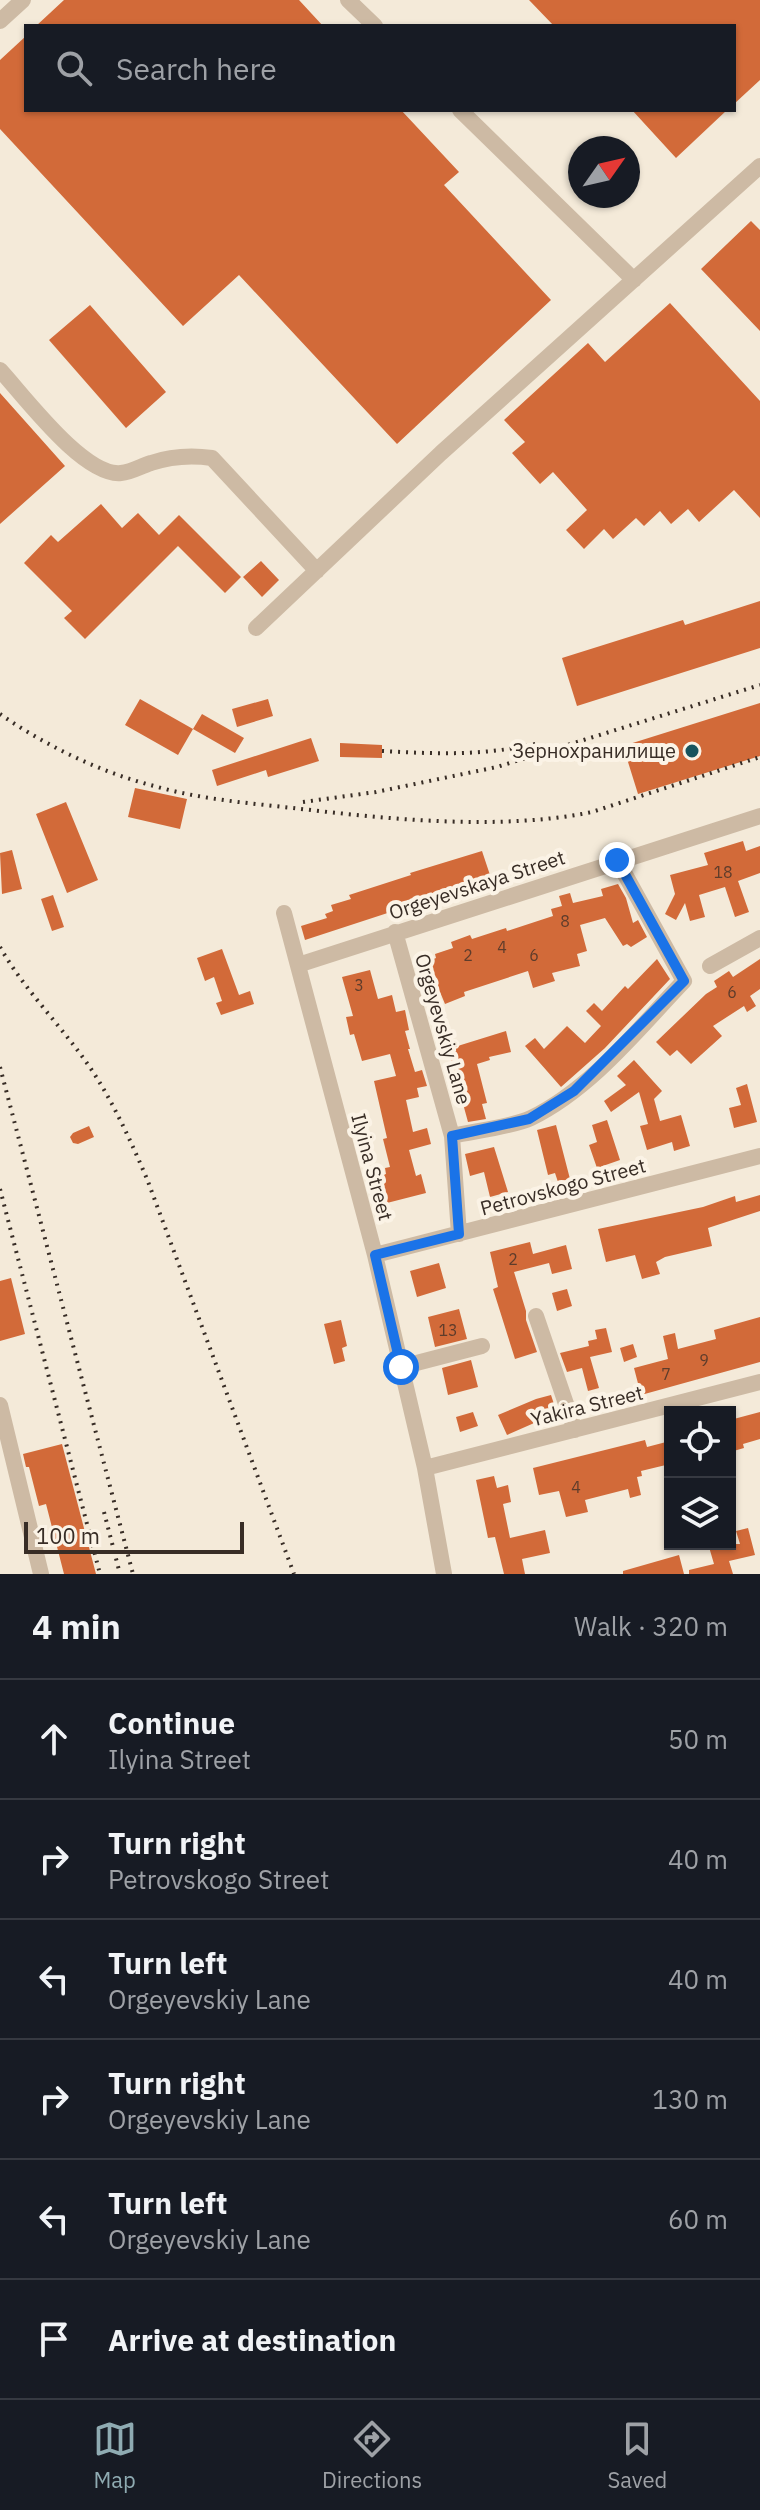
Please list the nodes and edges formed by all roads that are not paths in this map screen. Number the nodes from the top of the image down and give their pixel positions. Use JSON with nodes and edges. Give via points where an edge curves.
{"nodes":[{"id":1,"x":23,"y":0,"type":"edge"},
{"id":2,"x":348,"y":0,"type":"edge"},
{"id":3,"x":0,"y":21,"type":"edge"},
{"id":4,"x":373,"y":24,"type":"edge"},
{"id":5,"x":462,"y":112,"type":"edge"},
{"id":6,"x":760,"y":166,"type":"edge"},
{"id":7,"x":634,"y":280,"type":"junction"},
{"id":8,"x":0,"y":370,"type":"edge"},
{"id":9,"x":317,"y":571,"type":"junction"},
{"id":10,"x":256,"y":628,"type":"dead end"},
{"id":11,"x":760,"y":816,"type":"edge"},
{"id":12,"x":617,"y":860,"type":"junction"},
{"id":13,"x":284,"y":913,"type":"dead end"},
{"id":14,"x":395,"y":932,"type":"junction"},
{"id":15,"x":760,"y":938,"type":"edge"},
{"id":16,"x":298,"y":965,"type":"junction"},
{"id":17,"x":710,"y":966,"type":"dead end"},
{"id":18,"x":452,"y":1136,"type":"junction"},
{"id":19,"x":760,"y":1156,"type":"edge"},
{"id":20,"x":459,"y":1234,"type":"junction"},
{"id":21,"x":375,"y":1255,"type":"junction"},
{"id":22,"x":536,"y":1316,"type":"dead end"},
{"id":23,"x":482,"y":1346,"type":"dead end"},
{"id":24,"x":401,"y":1367,"type":"junction"},
{"id":25,"x":760,"y":1382,"type":"edge"},
{"id":26,"x":0,"y":1405,"type":"edge"},
{"id":27,"x":575,"y":1430,"type":"junction"},
{"id":28,"x":425,"y":1468,"type":"junction"},
{"id":29,"x":41,"y":1574,"type":"edge"},
{"id":30,"x":444,"y":1574,"type":"edge"}],
"edges":[{"from":1,"to":3,"type":"street"},
{"from":2,"to":4,"type":"street"},
{"from":5,"to":7,"type":"street"},
{"from":6,"to":7,"type":"street"},
{"from":7,"to":9,"type":"street"},
{"from":8,"to":9,"type":"street","via":[[76,454],[110,473],[186,455],[212,458]]},
{"from":9,"to":10,"type":"street"},
{"from":11,"to":12,"type":"street","name":"Orgeyevskaya Street"},
{"from":12,"to":14,"type":"street","name":"Orgeyevskaya Street"},
{"from":12,"to":18,"type":"street","name":"Orgeyevskiy Lane","via":[[684,981],[574,1091],[529,1119]]},
{"from":13,"to":16,"type":"street","name":"Ilyina Street"},
{"from":14,"to":16,"type":"street","name":"Orgeyevskaya Street"},
{"from":14,"to":18,"type":"street","name":"Orgeyevskiy Lane"},
{"from":15,"to":17,"type":"street"},
{"from":16,"to":21,"type":"street","name":"Ilyina Street"},
{"from":18,"to":20,"type":"street","name":"Orgeyevskiy Lane"},
{"from":19,"to":20,"type":"street","name":"Petrovskogo Street"},
{"from":20,"to":21,"type":"street","name":"Petrovskogo Street"},
{"from":21,"to":24,"type":"street","name":"Ilyina Street"},
{"from":22,"to":27,"type":"street"},
{"from":23,"to":24,"type":"street"},
{"from":24,"to":28,"type":"street","name":"Ilyina Street"},
{"from":25,"to":27,"type":"street","name":"Yakira Street"},
{"from":26,"to":29,"type":"street"},
{"from":27,"to":28,"type":"street","name":"Yakira Street"},
{"from":28,"to":30,"type":"street","name":"Ilyina Street"}]}
